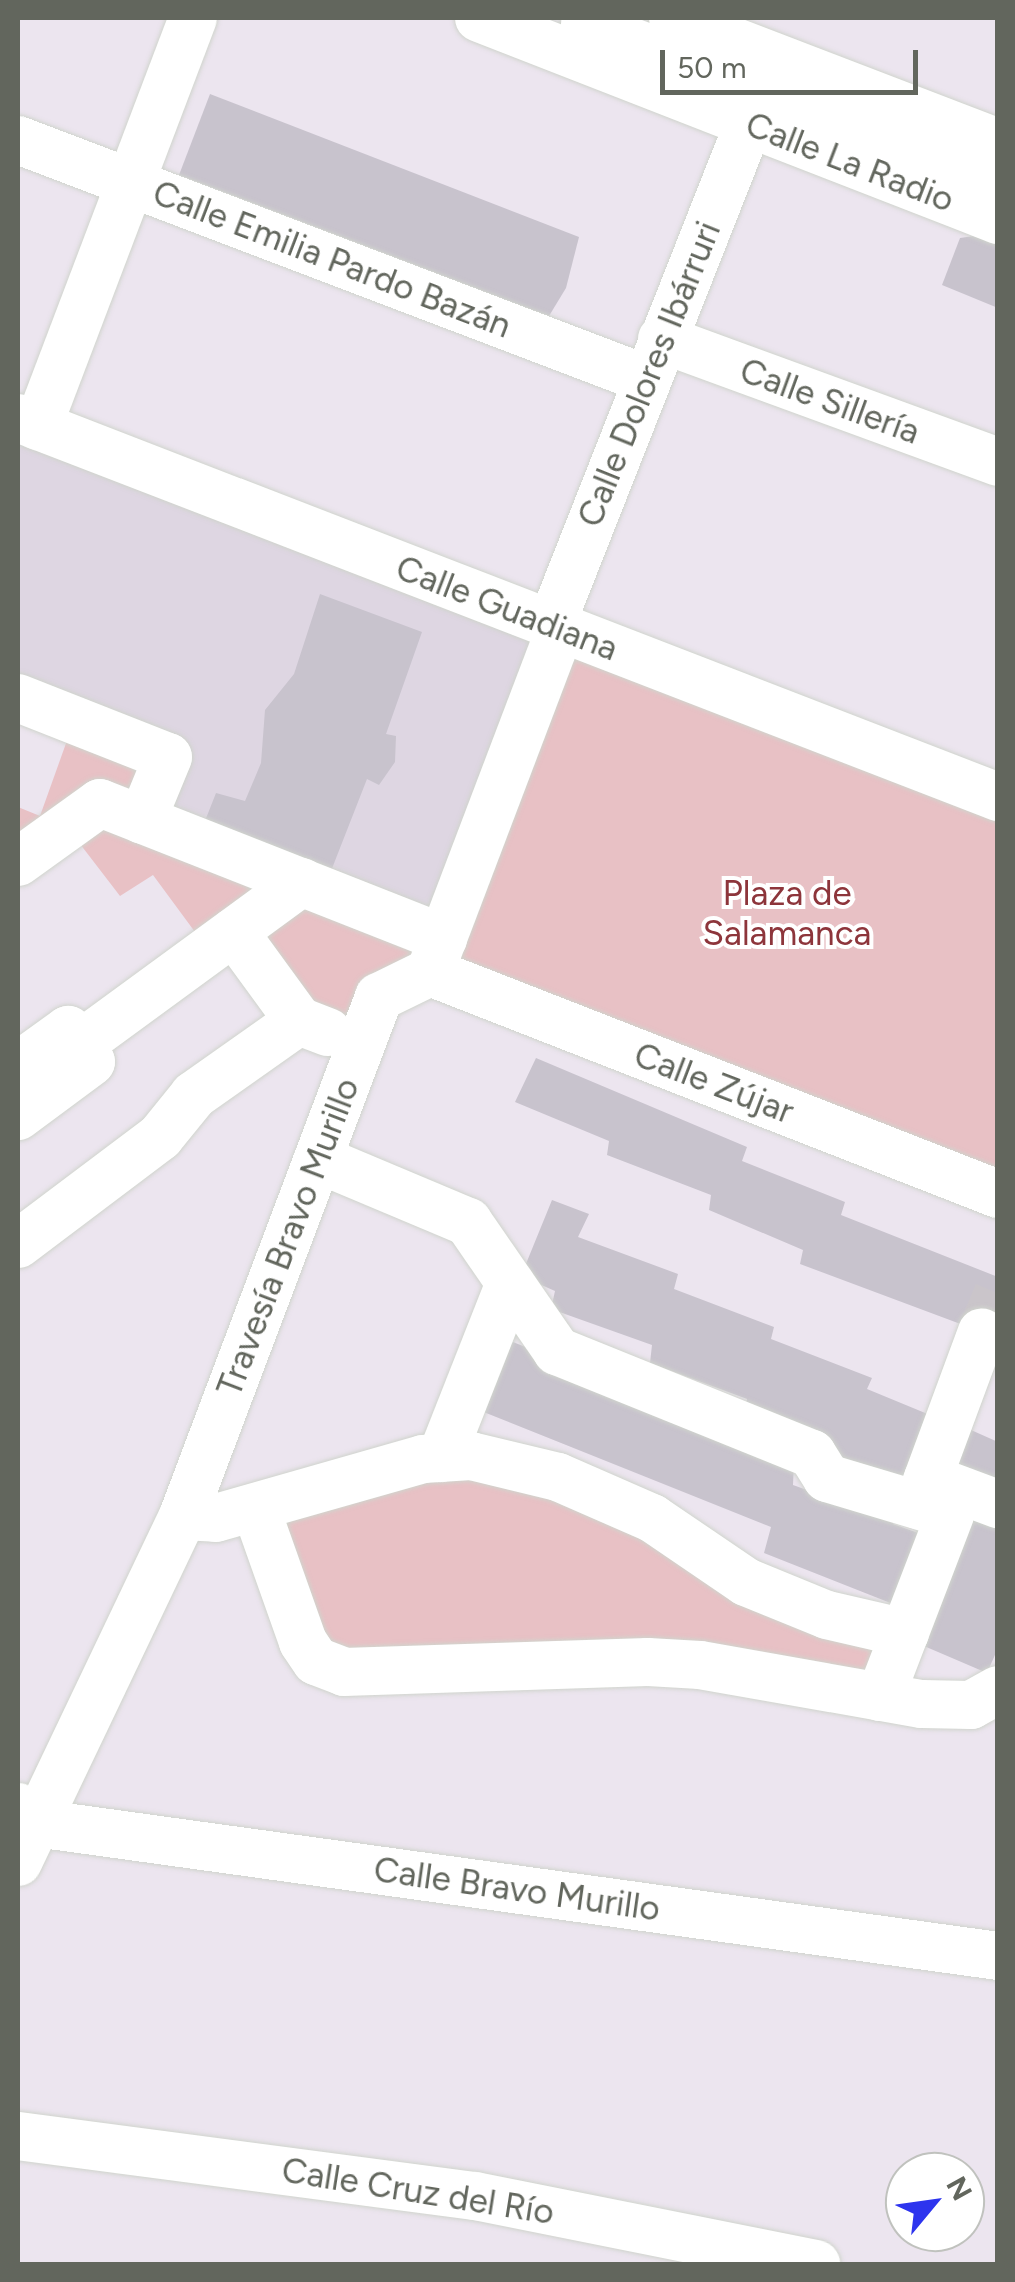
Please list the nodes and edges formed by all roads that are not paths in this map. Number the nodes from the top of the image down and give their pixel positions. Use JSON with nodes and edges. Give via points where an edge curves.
{"nodes":[{"id":1,"x":193,"y":18,"type":"edge"},
{"id":2,"x":479,"y":18,"type":"edge"},
{"id":3,"x":569,"y":18,"type":"edge"},
{"id":4,"x":673,"y":18,"type":"edge"},
{"id":5,"x":748,"y":123,"type":"junction"},
{"id":6,"x":18,"y":140,"type":"edge"},
{"id":7,"x":998,"y":142,"type":"edge"},
{"id":8,"x":998,"y":182,"type":"edge"},
{"id":9,"x":133,"y":184,"type":"junction"},
{"id":10,"x":998,"y":220,"type":"edge"},
{"id":11,"x":654,"y":359,"type":"junction"},
{"id":12,"x":28,"y":422,"type":"edge"},
{"id":13,"x":998,"y":462,"type":"edge"},
{"id":14,"x":556,"y":627,"type":"junction"},
{"id":15,"x":18,"y":698,"type":"edge"},
{"id":16,"x":998,"y":797,"type":"edge"},
{"id":17,"x":142,"y":820,"type":"junction"},
{"id":18,"x":18,"y":862,"type":"edge"},
{"id":19,"x":302,"y":882,"type":"junction"},
{"id":20,"x":234,"y":932,"type":"junction"},
{"id":21,"x":437,"y":955,"type":"junction"},
{"id":22,"x":299,"y":1022,"type":"junction"},
{"id":23,"x":362,"y":1044,"type":"junction"},
{"id":24,"x":80,"y":1046,"type":"junction"},
{"id":25,"x":18,"y":1066,"type":"edge"},
{"id":26,"x":18,"y":1116,"type":"edge"},
{"id":27,"x":318,"y":1158,"type":"junction"},
{"id":28,"x":998,"y":1194,"type":"edge"},
{"id":29,"x":18,"y":1244,"type":"edge"},
{"id":30,"x":510,"y":1284,"type":"junction"},
{"id":31,"x":982,"y":1332,"type":"tunnel mouth"},
{"id":32,"x":441,"y":1458,"type":"junction"},
{"id":33,"x":932,"y":1500,"type":"junction"},
{"id":34,"x":998,"y":1504,"type":"edge"},
{"id":35,"x":256,"y":1509,"type":"junction"},
{"id":36,"x":182,"y":1516,"type":"junction"},
{"id":37,"x":905,"y":1633,"type":"junction"},
{"id":38,"x":998,"y":1690,"type":"edge"},
{"id":39,"x":880,"y":1697,"type":"junction"},
{"id":40,"x":24,"y":1830,"type":"edge"},
{"id":41,"x":998,"y":1956,"type":"edge"},
{"id":42,"x":18,"y":2136,"type":"edge"},
{"id":43,"x":816,"y":2264,"type":"edge"}],
"edges":[{"from":1,"to":9,"type":"street"},
{"from":2,"to":5,"type":"street","name":"Calle La Radio"},
{"from":3,"to":8,"type":"street"},
{"from":4,"to":7,"type":"street"},
{"from":5,"to":10,"type":"street","name":"Calle La Radio"},
{"from":5,"to":11,"type":"street","name":"Calle Dolores Ibárruri"},
{"from":6,"to":9,"type":"street","name":"Calle Emilia Pardo Bazán"},
{"from":9,"to":11,"type":"street","name":"Calle Emilia Pardo Bazán"},
{"from":9,"to":12,"type":"street"},
{"from":11,"to":13,"type":"street","name":"Calle Sillería"},
{"from":11,"to":14,"type":"street","name":"Calle Dolores Ibárruri"},
{"from":12,"to":14,"type":"street","name":"Calle Guadiana"},
{"from":14,"to":16,"type":"street","name":"Calle Guadiana"},
{"from":14,"to":21,"type":"street"},
{"from":15,"to":17,"type":"street","via":[[168,758]]},
{"from":17,"to":18,"type":"street","name":"Calle Zújar","via":[[100,803]]},
{"from":17,"to":19,"type":"street","name":"Calle Zújar"},
{"from":19,"to":20,"type":"street"},
{"from":19,"to":21,"type":"street","name":"Calle Zújar"},
{"from":20,"to":22,"type":"street"},
{"from":20,"to":24,"type":"street"},
{"from":21,"to":23,"type":"street","name":"Travesía Bravo Murillo","via":[[380,997]]},
{"from":21,"to":28,"type":"street","name":"Calle Zújar"},
{"from":22,"to":23,"type":"street"},
{"from":22,"to":29,"type":"street","via":[[194,1095],[160,1137]]},
{"from":23,"to":27,"type":"street","name":"Travesía Bravo Murillo"},
{"from":24,"to":25,"type":"street","via":[[68,1030]]},
{"from":24,"to":26,"type":"street","via":[[91,1062]]},
{"from":27,"to":30,"type":"street","via":[[468,1222]]},
{"from":27,"to":36,"type":"street","name":"Travesía Bravo Murillo"},
{"from":30,"to":32,"type":"street"},
{"from":30,"to":33,"type":"street","via":[[557,1351],[812,1454],[827,1478]]},
{"from":31,"to":33,"type":"street"},
{"from":32,"to":35,"type":"street"},
{"from":32,"to":37,"type":"street","via":[[470,1456],[558,1477],[652,1518],[746,1582],[827,1615]]},
{"from":33,"to":34,"type":"street"},
{"from":33,"to":37,"type":"street"},
{"from":35,"to":36,"type":"street"},
{"from":35,"to":39,"type":"street","via":[[303,1642],[316,1661],[344,1672],[648,1662]]},
{"from":36,"to":40,"type":"street","name":"Travesía Bravo Murillo"},
{"from":37,"to":39,"type":"street"},
{"from":38,"to":39,"type":"street","via":[[971,1704]]},
{"from":40,"to":41,"type":"street","name":"Calle Bravo Murillo"},
{"from":42,"to":43,"type":"street","name":"Calle Cruz del Río","via":[[475,2196]]}]}
